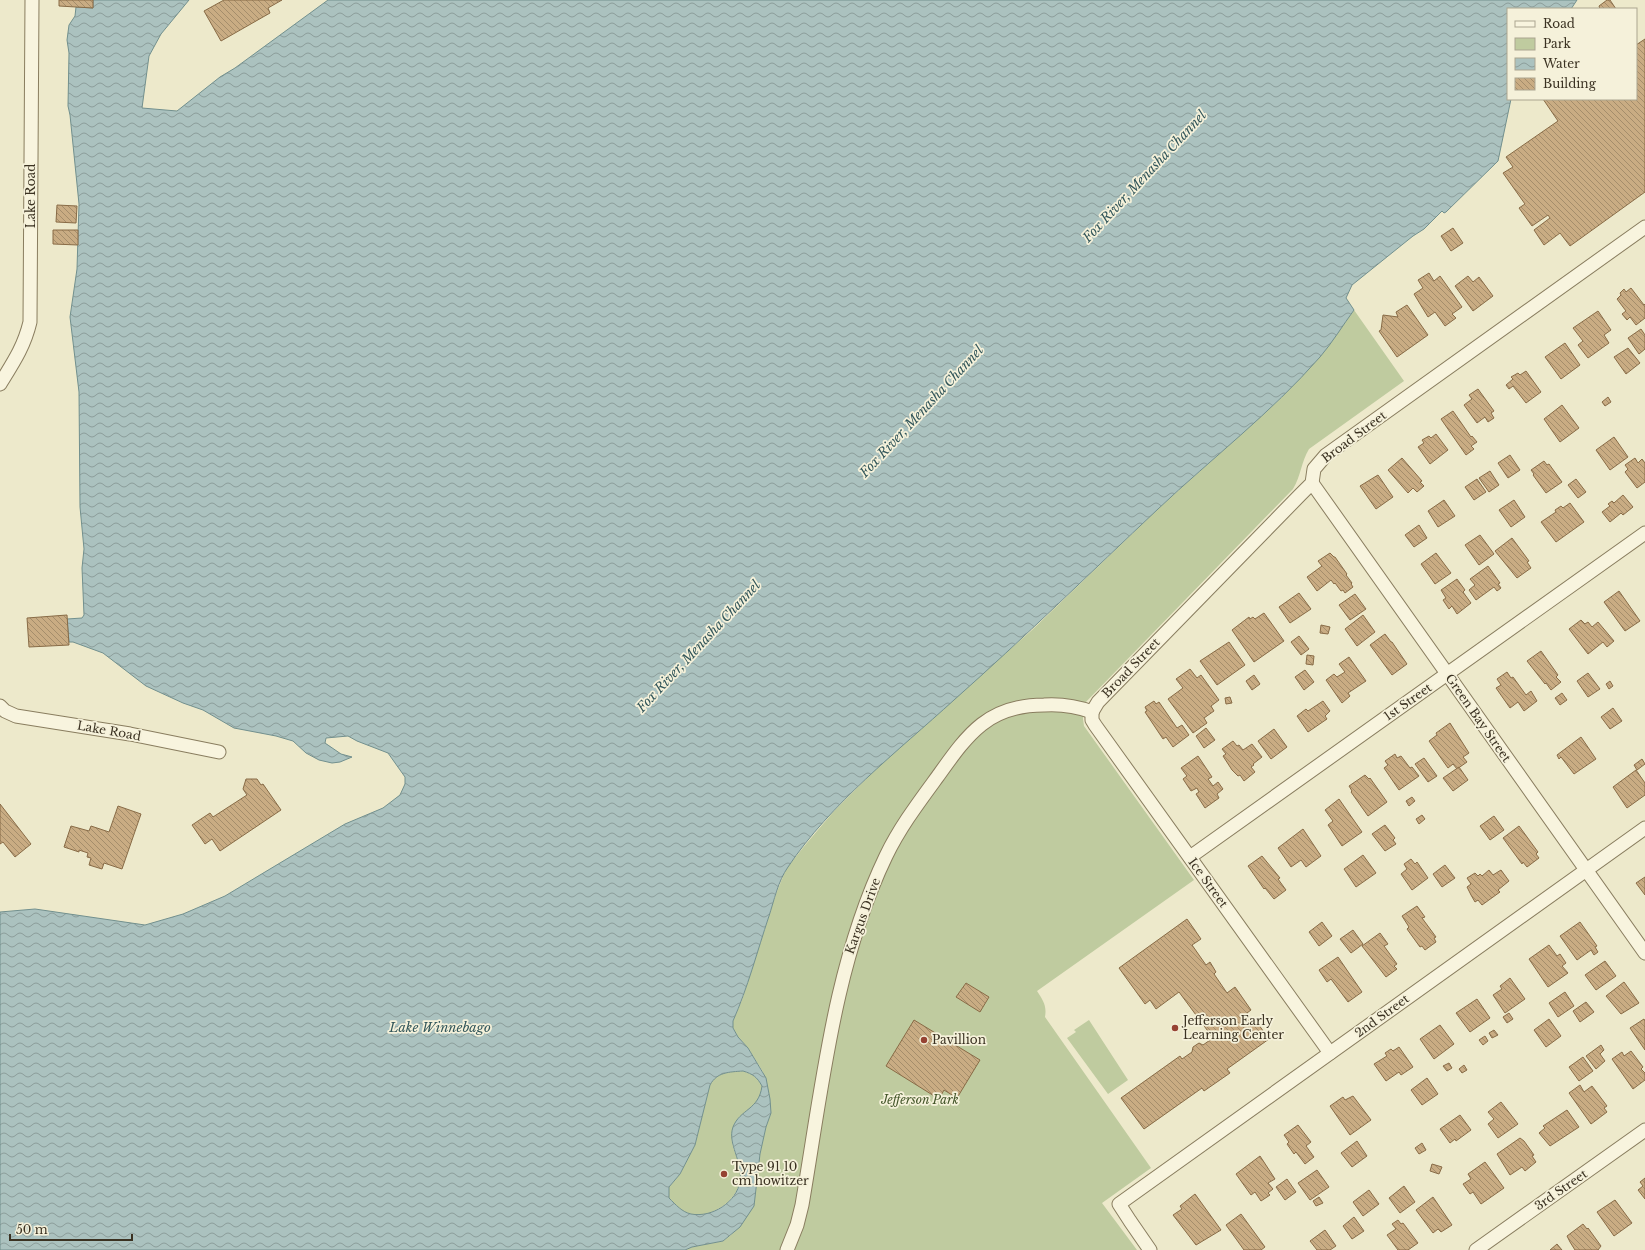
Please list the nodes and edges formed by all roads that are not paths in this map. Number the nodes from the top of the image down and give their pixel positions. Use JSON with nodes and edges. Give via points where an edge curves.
{"nodes":[{"id":1,"x":32,"y":0,"type":"edge"},
{"id":2,"x":1645,"y":226,"type":"edge"},
{"id":3,"x":0,"y":384,"type":"edge"},
{"id":4,"x":1312,"y":483,"type":"junction"},
{"id":5,"x":1645,"y":533,"type":"edge"},
{"id":6,"x":1447,"y":674,"type":"junction"},
{"id":7,"x":0,"y":706,"type":"edge"},
{"id":8,"x":1092,"y":712,"type":"junction"},
{"id":9,"x":219,"y":752,"type":"dead end"},
{"id":10,"x":1645,"y":828,"type":"edge"},
{"id":11,"x":1190,"y":857,"type":"junction"},
{"id":12,"x":1586,"y":870,"type":"junction"},
{"id":13,"x":1645,"y":953,"type":"edge"},
{"id":14,"x":1330,"y":1053,"type":"junction"},
{"id":15,"x":1645,"y":1130,"type":"edge"},
{"id":16,"x":787,"y":1250,"type":"edge"},
{"id":17,"x":1150,"y":1250,"type":"edge"},
{"id":18,"x":1476,"y":1250,"type":"edge"}],
"edges":[{"from":1,"to":3,"type":"street","name":"Lake Road","via":[[30,322],[20,352]]},
{"from":2,"to":4,"type":"street","name":"Broad Street","via":[[1326,455],[1314,469]]},
{"from":4,"to":6,"type":"street","name":"Green Bay Street"},
{"from":4,"to":8,"type":"street","name":"Broad Street","via":[[1098,702]]},
{"from":5,"to":6,"type":"street","name":"1st Street"},
{"from":6,"to":11,"type":"street","name":"1st Street"},
{"from":6,"to":12,"type":"street","name":"Green Bay Street"},
{"from":7,"to":9,"type":"street","name":"Lake Road","via":[[16,716],[130,734]]},
{"from":8,"to":11,"type":"street","name":"Ice Street","via":[[1095,725]]},
{"from":8,"to":16,"type":"street","name":"Kargus Drive","via":[[1057,704],[1027,705],[991,717],[971,734],[954,754],[902,826],[867,903],[841,982],[802,1205]]},
{"from":10,"to":12,"type":"street","name":"2nd Street"},
{"from":11,"to":14,"type":"street","name":"Ice Street"},
{"from":12,"to":13,"type":"street","name":"Green Bay Street"},
{"from":12,"to":14,"type":"street","name":"2nd Street"},
{"from":14,"to":17,"type":"street","name":"2nd Street","via":[[1119,1204]]},
{"from":15,"to":18,"type":"street","name":"3rd Street"}]}
